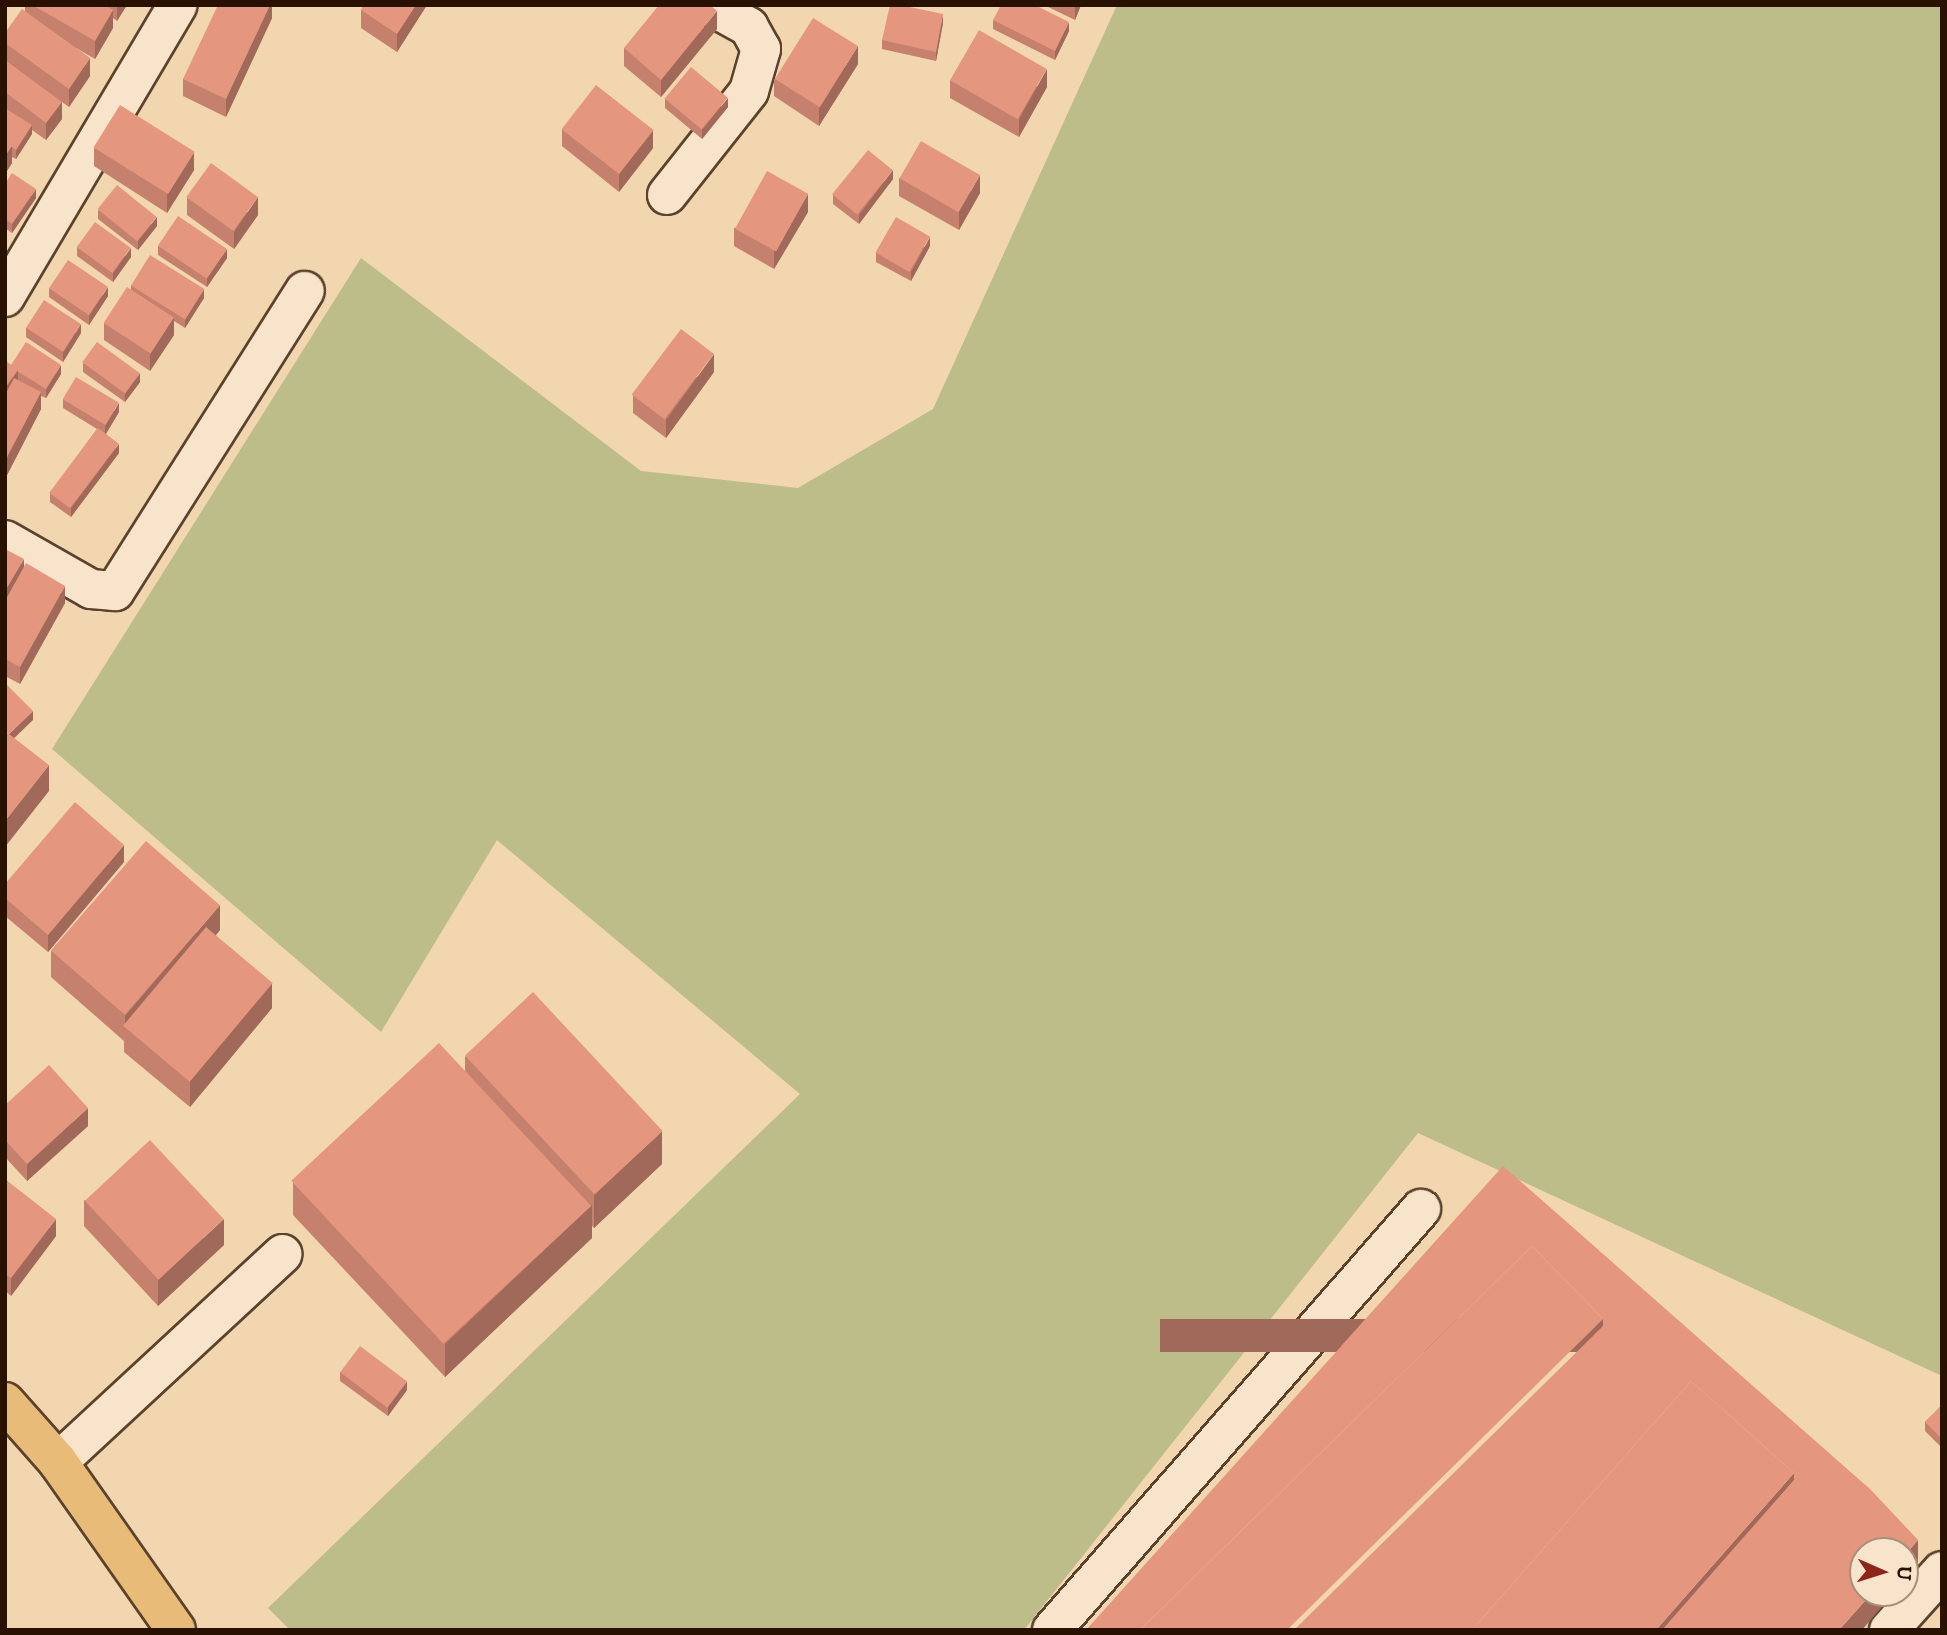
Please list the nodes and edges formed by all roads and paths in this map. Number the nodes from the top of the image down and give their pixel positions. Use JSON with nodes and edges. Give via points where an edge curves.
{"nodes":[{"id":1,"x":178,"y":5,"type":"edge"},
{"id":2,"x":709,"y":5,"type":"edge"},
{"id":3,"x":667,"y":195,"type":"dead end"},
{"id":4,"x":305,"y":291,"type":"dead end"},
{"id":5,"x":5,"y":296,"type":"edge"},
{"id":6,"x":5,"y":540,"type":"edge"},
{"id":7,"x":1421,"y":1209,"type":"dead end"},
{"id":8,"x":283,"y":1254,"type":"dead end"},
{"id":9,"x":5,"y":1402,"type":"edge"},
{"id":10,"x":58,"y":1461,"type":"junction"},
{"id":11,"x":1942,"y":1571,"type":"edge"},
{"id":12,"x":176,"y":1630,"type":"edge"},
{"id":13,"x":1052,"y":1630,"type":"edge"},
{"id":14,"x":1889,"y":1630,"type":"edge"}],
"edges":[{"from":1,"to":5,"type":"street"},
{"from":2,"to":3,"type":"street","via":[[749,27],[761,49],[748,91]]},
{"from":4,"to":6,"type":"street","via":[[115,591],[91,589]]},
{"from":7,"to":13,"type":"street"},
{"from":8,"to":10,"type":"street"},
{"from":9,"to":10,"type":"highway"},
{"from":10,"to":12,"type":"highway"},
{"from":11,"to":14,"type":"street"}]}
